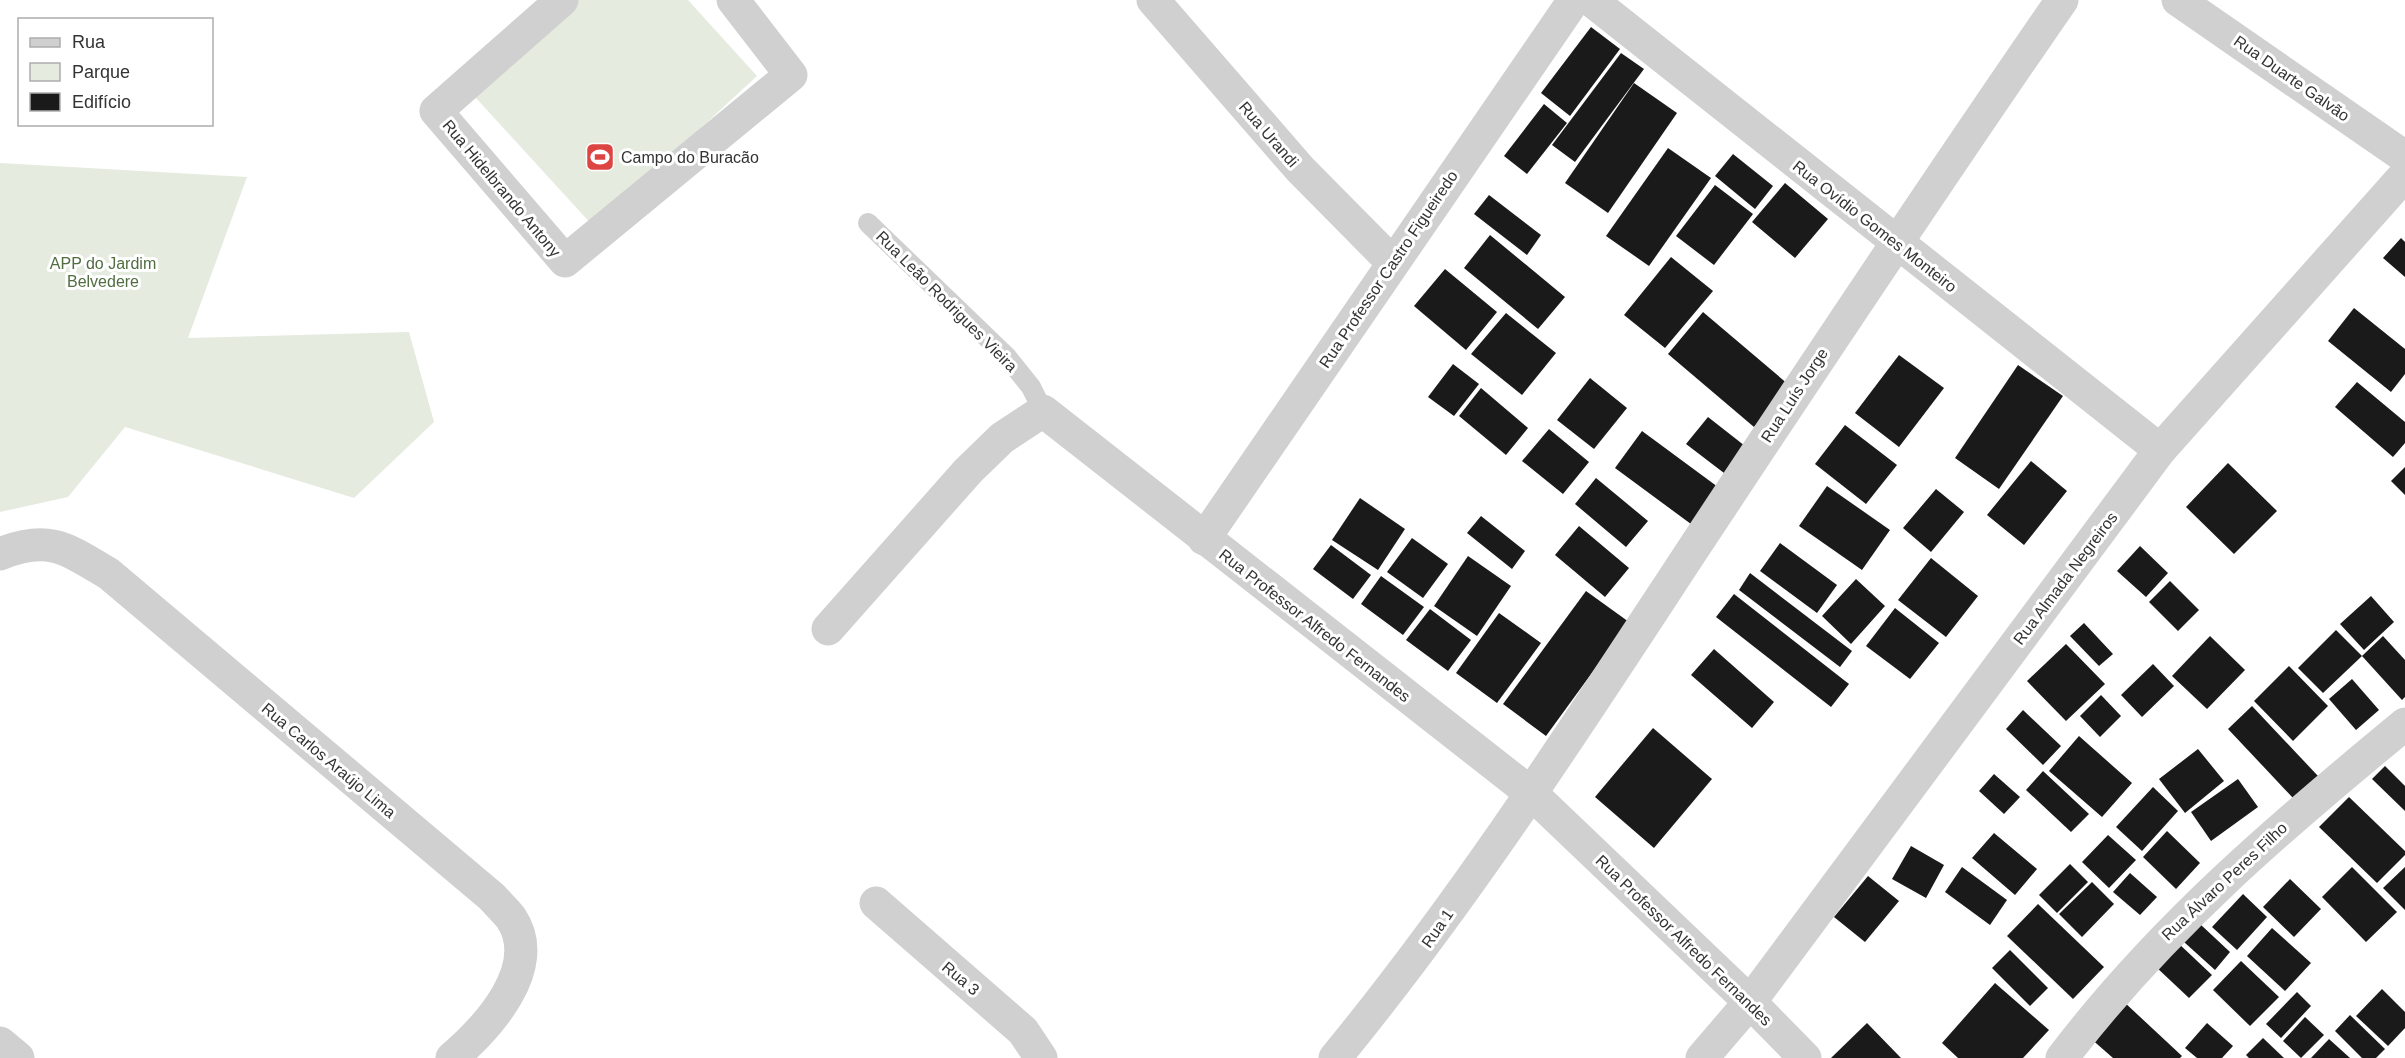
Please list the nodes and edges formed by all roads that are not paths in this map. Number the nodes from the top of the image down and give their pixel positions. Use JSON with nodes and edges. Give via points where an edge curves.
{"nodes":[{"id":1,"x":562,"y":0,"type":"edge"},
{"id":2,"x":733,"y":0,"type":"edge"},
{"id":3,"x":1153,"y":0,"type":"edge"},
{"id":4,"x":1574,"y":0,"type":"edge"},
{"id":5,"x":1591,"y":0,"type":"edge"},
{"id":6,"x":2062,"y":0,"type":"edge"},
{"id":7,"x":2178,"y":0,"type":"edge"},
{"id":8,"x":2405,"y":157,"type":"edge"},
{"id":9,"x":2405,"y":176,"type":"edge"},
{"id":10,"x":868,"y":223,"type":"dead end"},
{"id":11,"x":1895,"y":242,"type":"junction"},
{"id":12,"x":1392,"y":262,"type":"junction"},
{"id":13,"x":1043,"y":411,"type":"junction"},
{"id":14,"x":2160,"y":450,"type":"junction"},
{"id":15,"x":1204,"y":539,"type":"junction"},
{"id":16,"x":0,"y":554,"type":"edge"},
{"id":17,"x":828,"y":629,"type":"dead end"},
{"id":18,"x":2405,"y":724,"type":"edge"},
{"id":19,"x":1532,"y":794,"type":"junction"},
{"id":20,"x":876,"y":903,"type":"dead end"},
{"id":21,"x":1750,"y":1002,"type":"junction"},
{"id":22,"x":0,"y":1043,"type":"edge"},
{"id":23,"x":18,"y":1058,"type":"edge"},
{"id":24,"x":452,"y":1058,"type":"edge"},
{"id":25,"x":1041,"y":1058,"type":"edge"},
{"id":26,"x":1335,"y":1058,"type":"edge"},
{"id":27,"x":1702,"y":1058,"type":"edge"},
{"id":28,"x":1805,"y":1058,"type":"edge"},
{"id":29,"x":2062,"y":1058,"type":"edge"}],
"edges":[{"from":1,"to":2,"type":"street","name":"Rua Hidelbrando Antony","via":[[436,111],[565,261],[791,75]]},
{"from":3,"to":12,"type":"street","name":"Rua Urandi","via":[[1300,169]]},
{"from":4,"to":12,"type":"street","name":"Rua Professor Castro Figueiredo"},
{"from":5,"to":11,"type":"street","name":"Rua Ovídio Gomes Monteiro"},
{"from":6,"to":11,"type":"street","name":"Rua Luís Jorge"},
{"from":7,"to":8,"type":"street","name":"Rua Duarte Galvão"},
{"from":9,"to":14,"type":"street","name":"Rua Almada Negreiros"},
{"from":10,"to":13,"type":"lane","name":"Rua Leão Rodrigues Vieira","via":[[1007,357],[1031,387]]},
{"from":11,"to":14,"type":"street","name":"Rua Ovídio Gomes Monteiro"},
{"from":11,"to":19,"type":"street","name":"Rua Luís Jorge"},
{"from":12,"to":15,"type":"street","name":"Rua Professor Castro Figueiredo"},
{"from":13,"to":15,"type":"street","name":"Rua Professor Alfredo Fernandes"},
{"from":13,"to":17,"type":"street","via":[[1002,438],[968,471]]},
{"from":14,"to":21,"type":"street","name":"Rua Almada Negreiros"},
{"from":15,"to":19,"type":"street","name":"Rua Professor Alfredo Fernandes"},
{"from":16,"to":24,"type":"street","name":"Rua Carlos Araújo Lima","via":[[35,544],[57,544],[109,574],[492,897],[512,919],[521,948],[516,978],[499,1008],[474,1039]]},
{"from":18,"to":29,"type":"street","name":"Rua Álvaro Peres Filho","via":[[2276,831],[2147,954]]},
{"from":19,"to":21,"type":"street","name":"Rua Professor Alfredo Fernandes"},
{"from":19,"to":26,"type":"street","name":"Rua 1","via":[[1403,975]]},
{"from":20,"to":25,"type":"street","name":"Rua 3","via":[[1023,1031]]},
{"from":21,"to":27,"type":"street","name":"Rua Almada Negreiros"},
{"from":21,"to":28,"type":"street","name":"Rua Professor Alfredo Fernandes"},
{"from":22,"to":23,"type":"street"}]}
